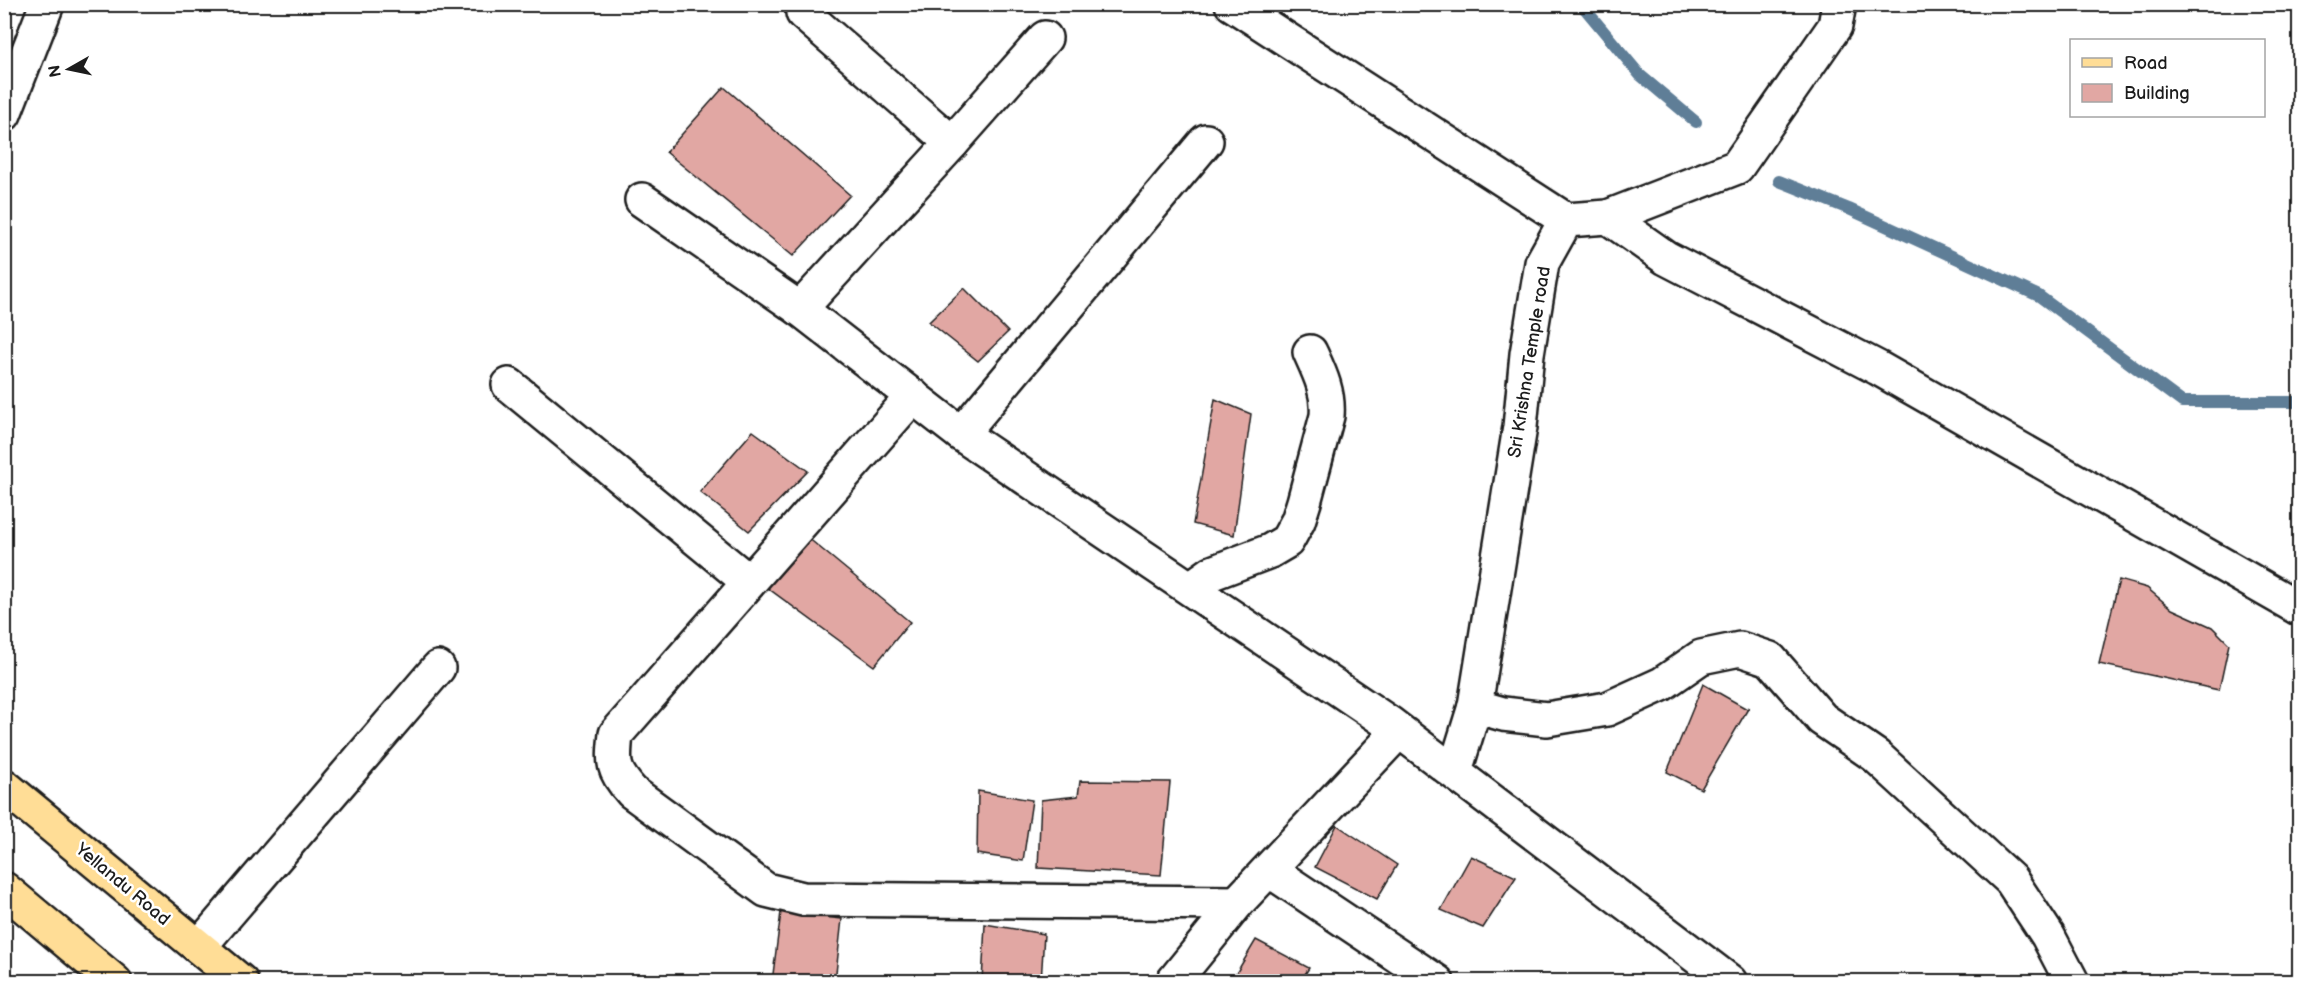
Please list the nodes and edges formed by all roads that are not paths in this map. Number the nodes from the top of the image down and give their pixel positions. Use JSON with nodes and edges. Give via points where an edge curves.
{"nodes":[{"id":1,"x":47,"y":4,"type":"edge"},
{"id":2,"x":1232,"y":4,"type":"edge"},
{"id":3,"x":1839,"y":4,"type":"edge"},
{"id":4,"x":803,"y":13,"type":"dead end"},
{"id":5,"x":1045,"y":38,"type":"dead end"},
{"id":6,"x":4,"y":114,"type":"edge"},
{"id":7,"x":1206,"y":141,"type":"dead end"},
{"id":8,"x":952,"y":143,"type":"junction"},
{"id":9,"x":642,"y":200,"type":"dead end"},
{"id":10,"x":1608,"y":218,"type":"junction"},
{"id":11,"x":1566,"y":220,"type":"junction"},
{"id":12,"x":800,"y":309,"type":"junction"},
{"id":13,"x":1310,"y":352,"type":"dead end"},
{"id":14,"x":509,"y":385,"type":"dead end"},
{"id":15,"x":913,"y":396,"type":"junction"},
{"id":16,"x":961,"y":434,"type":"junction"},
{"id":17,"x":749,"y":582,"type":"junction"},
{"id":18,"x":1191,"y":588,"type":"junction"},
{"id":19,"x":2300,"y":609,"type":"edge"},
{"id":20,"x":438,"y":668,"type":"dead end"},
{"id":21,"x":1474,"y":706,"type":"junction"},
{"id":22,"x":1399,"y":731,"type":"junction"},
{"id":23,"x":1455,"y":771,"type":"junction"},
{"id":24,"x":4,"y":786,"type":"edge"},
{"id":25,"x":1269,"y":870,"type":"junction"},
{"id":26,"x":4,"y":890,"type":"edge"},
{"id":27,"x":1237,"y":903,"type":"junction"},
{"id":28,"x":199,"y":947,"type":"junction"},
{"id":29,"x":115,"y":981,"type":"edge"},
{"id":30,"x":241,"y":981,"type":"edge"},
{"id":31,"x":1173,"y":981,"type":"edge"},
{"id":32,"x":1437,"y":981,"type":"edge"},
{"id":33,"x":1730,"y":981,"type":"edge"},
{"id":34,"x":2072,"y":981,"type":"edge"}],
"edges":[{"from":1,"to":6,"type":"street"},
{"from":2,"to":11,"type":"street"},
{"from":3,"to":10,"type":"street","via":[[1835,26],[1737,168]]},
{"from":4,"to":8,"type":"street"},
{"from":5,"to":8,"type":"street"},
{"from":7,"to":16,"type":"street"},
{"from":8,"to":12,"type":"street"},
{"from":9,"to":12,"type":"street"},
{"from":10,"to":11,"type":"street"},
{"from":10,"to":19,"type":"street","via":[[1666,258],[1878,368]]},
{"from":11,"to":21,"type":"street","name":"Sri Krishna Temple road","via":[[1542,263]]},
{"from":12,"to":15,"type":"street"},
{"from":13,"to":18,"type":"street","via":[[1328,402],[1298,522],[1287,540],[1270,551],[1212,573]]},
{"from":14,"to":17,"type":"street"},
{"from":15,"to":16,"type":"street"},
{"from":15,"to":17,"type":"street"},
{"from":16,"to":18,"type":"street"},
{"from":17,"to":27,"type":"street","via":[[616,734],[614,759],[618,777],[632,792],[766,890],[803,899]]},
{"from":18,"to":22,"type":"street"},
{"from":20,"to":28,"type":"street"},
{"from":21,"to":23,"type":"street","name":"Sri Krishna Temple road"},
{"from":21,"to":34,"type":"street","via":[[1547,719],[1607,709],[1662,684],[1701,657],[1740,649],[1770,659],[1822,719],[1876,756],[2011,880]]},
{"from":22,"to":23,"type":"street"},
{"from":22,"to":25,"type":"street"},
{"from":23,"to":33,"type":"street"},
{"from":24,"to":28,"type":"main road","name":"Yellandu Road"},
{"from":25,"to":27,"type":"street"},
{"from":25,"to":32,"type":"street"},
{"from":26,"to":29,"type":"main road"},
{"from":27,"to":31,"type":"street"},
{"from":28,"to":30,"type":"main road","name":"Yellandu Road"}]}
